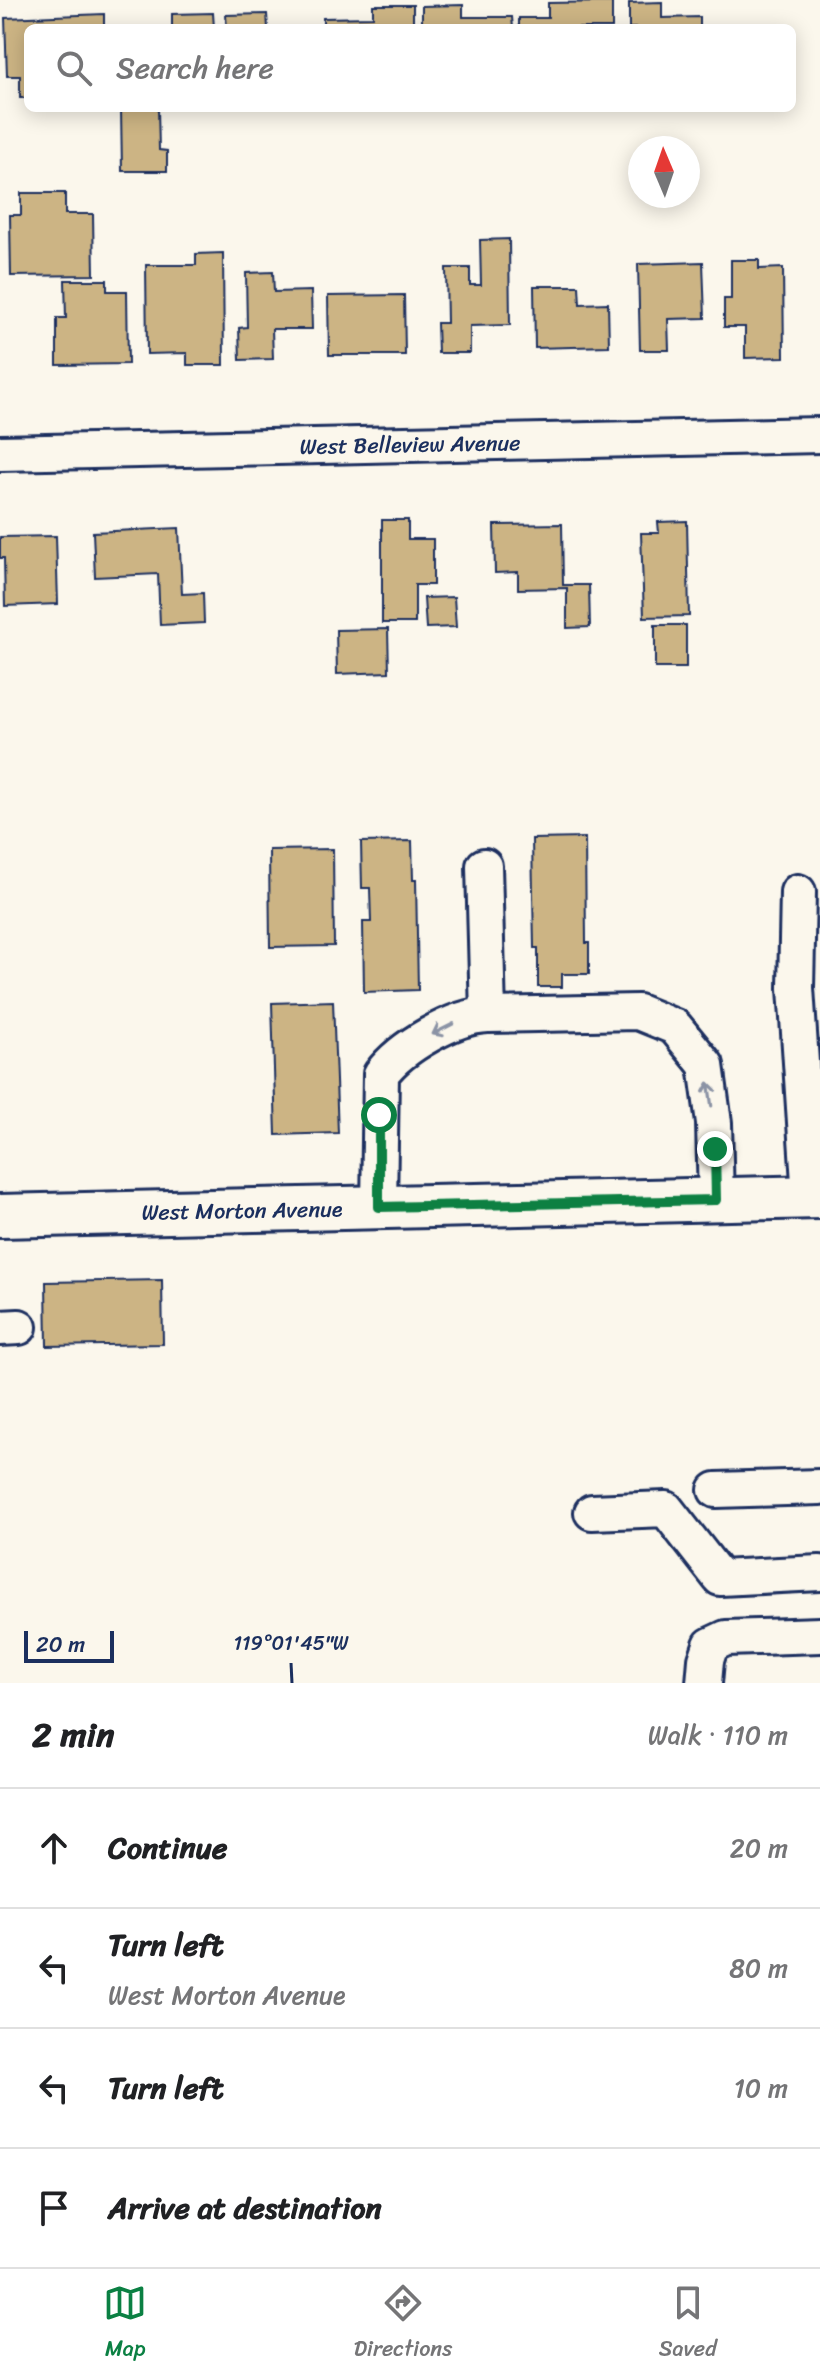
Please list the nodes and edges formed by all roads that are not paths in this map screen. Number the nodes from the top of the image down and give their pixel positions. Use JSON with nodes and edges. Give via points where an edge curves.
{"nodes":[{"id":1,"x":820,"y":435,"type":"edge"},
{"id":2,"x":0,"y":453,"type":"edge"},
{"id":3,"x":484,"y":866,"type":"dead end"},
{"id":4,"x":798,"y":892,"type":"dead end"},
{"id":5,"x":488,"y":1015,"type":"junction"},
{"id":6,"x":815,"y":1197,"type":"edge"},
{"id":7,"x":716,"y":1200,"type":"junction"},
{"id":8,"x":379,"y":1207,"type":"junction"},
{"id":9,"x":0,"y":1216,"type":"edge"},
{"id":10,"x":820,"y":1487,"type":"edge"},
{"id":11,"x":716,"y":1490,"type":"dead end"},
{"id":12,"x":592,"y":1512,"type":"dead end"},
{"id":13,"x":820,"y":1573,"type":"edge"},
{"id":14,"x":820,"y":1635,"type":"edge"},
{"id":15,"x":704,"y":1683,"type":"edge"}],
"edges":[{"from":1,"to":2,"type":"street","name":"West Belleview Avenue"},
{"from":3,"to":5,"type":"street"},
{"from":4,"to":6,"type":"street","via":[[796,988]]},
{"from":7,"to":5,"type":"street","one_way":true,"via":[[706,1065],[675,1027],[638,1012]]},
{"from":5,"to":8,"type":"street","one_way":true,"via":[[444,1027],[392,1059],[381,1074]]},
{"from":6,"to":7,"type":"main road","name":"West Morton Avenue"},
{"from":7,"to":8,"type":"main road","name":"West Morton Avenue"},
{"from":8,"to":9,"type":"main road","name":"West Morton Avenue"},
{"from":10,"to":11,"type":"street"},
{"from":12,"to":13,"type":"street","via":[[666,1509],[720,1578]]},
{"from":14,"to":15,"type":"street","via":[[726,1638],[711,1645]]}]}
